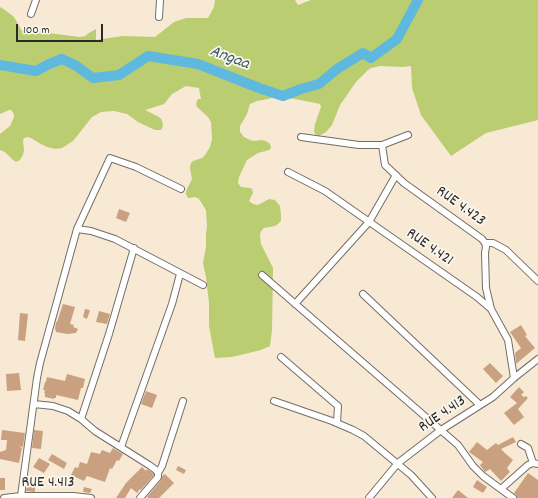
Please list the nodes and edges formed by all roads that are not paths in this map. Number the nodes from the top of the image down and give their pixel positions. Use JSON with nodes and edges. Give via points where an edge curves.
{"nodes":[{"id":1,"x":36,"y":0,"type":"edge"},
{"id":2,"x":160,"y":0,"type":"edge"},
{"id":3,"x":31,"y":14,"type":"dead end"},
{"id":4,"x":159,"y":17,"type":"dead end"},
{"id":5,"x":408,"y":135,"type":"dead end"},
{"id":6,"x":301,"y":137,"type":"dead end"},
{"id":7,"x":382,"y":146,"type":"junction"},
{"id":8,"x":288,"y":172,"type":"dead end"},
{"id":9,"x":396,"y":175,"type":"junction"},
{"id":10,"x":181,"y":189,"type":"dead end"},
{"id":11,"x":368,"y":222,"type":"junction"},
{"id":12,"x":78,"y":229,"type":"junction"},
{"id":13,"x":485,"y":243,"type":"junction"},
{"id":14,"x":134,"y":248,"type":"junction"},
{"id":15,"x":180,"y":274,"type":"junction"},
{"id":16,"x":262,"y":275,"type":"dead end"},
{"id":17,"x":538,"y":281,"type":"edge"},
{"id":18,"x":203,"y":285,"type":"dead end"},
{"id":19,"x":363,"y":294,"type":"dead end"},
{"id":20,"x":295,"y":304,"type":"junction"},
{"id":21,"x":491,"y":309,"type":"junction"},
{"id":22,"x":281,"y":357,"type":"dead end"},
{"id":23,"x":538,"y":359,"type":"edge"},
{"id":24,"x":514,"y":378,"type":"junction"},
{"id":25,"x":183,"y":401,"type":"dead end"},
{"id":26,"x":274,"y":401,"type":"dead end"},
{"id":27,"x":34,"y":404,"type":"junction"},
{"id":28,"x":480,"y":406,"type":"junction"},
{"id":29,"x":81,"y":419,"type":"junction"},
{"id":30,"x":337,"y":423,"type":"junction"},
{"id":31,"x":441,"y":430,"type":"junction"},
{"id":32,"x":521,"y":444,"type":"dead end"},
{"id":33,"x":121,"y":447,"type":"junction"},
{"id":34,"x":535,"y":463,"type":"edge"},
{"id":35,"x":398,"y":464,"type":"junction"},
{"id":36,"x":158,"y":473,"type":"junction"},
{"id":37,"x":501,"y":489,"type":"junction"},
{"id":38,"x":21,"y":496,"type":"junction"},
{"id":39,"x":4,"y":498,"type":"edge"},
{"id":40,"x":91,"y":498,"type":"edge"},
{"id":41,"x":140,"y":498,"type":"edge"},
{"id":42,"x":369,"y":498,"type":"edge"},
{"id":43,"x":432,"y":498,"type":"edge"},
{"id":44,"x":513,"y":498,"type":"edge"}],
"edges":[{"from":1,"to":3,"type":"street"},
{"from":2,"to":4,"type":"street"},
{"from":5,"to":7,"type":"street"},
{"from":6,"to":7,"type":"street"},
{"from":7,"to":9,"type":"street","name":"RUE 4.423","via":[[385,165]]},
{"from":8,"to":11,"type":"street","name":"RUE 4.421","via":[[325,191]]},
{"from":9,"to":11,"type":"street"},
{"from":9,"to":13,"type":"street","name":"RUE 4.423"},
{"from":10,"to":12,"type":"street","via":[[136,167],[110,158]]},
{"from":11,"to":20,"type":"street"},
{"from":11,"to":21,"type":"street","name":"RUE 4.421"},
{"from":12,"to":14,"type":"street","via":[[91,230]]},
{"from":12,"to":27,"type":"street","via":[[40,363]]},
{"from":13,"to":17,"type":"street","name":"RUE 4.423","via":[[493,243],[506,250]]},
{"from":13,"to":21,"type":"street","via":[[486,288]]},
{"from":14,"to":15,"type":"street"},
{"from":14,"to":29,"type":"street"},
{"from":15,"to":18,"type":"street"},
{"from":15,"to":33,"type":"street","via":[[172,304]]},
{"from":16,"to":20,"type":"street"},
{"from":19,"to":28,"type":"street"},
{"from":20,"to":31,"type":"street"},
{"from":21,"to":24,"type":"street","name":"RUE 4.421","via":[[508,340]]},
{"from":22,"to":30,"type":"street","via":[[338,406]]},
{"from":23,"to":24,"type":"street","name":"RUE 4.413"},
{"from":24,"to":28,"type":"street","name":"RUE 4.413"},
{"from":25,"to":36,"type":"street"},
{"from":26,"to":30,"type":"street"},
{"from":27,"to":29,"type":"street","via":[[53,406]]},
{"from":27,"to":38,"type":"street"},
{"from":28,"to":31,"type":"street","name":"RUE 4.413"},
{"from":29,"to":33,"type":"street"},
{"from":30,"to":35,"type":"street","via":[[364,436]]},
{"from":31,"to":35,"type":"street","name":"RUE 4.413"},
{"from":31,"to":37,"type":"street","via":[[458,445],[483,476]]},
{"from":32,"to":34,"type":"street","via":[[528,448]]},
{"from":33,"to":36,"type":"street"},
{"from":34,"to":37,"type":"street","via":[[528,465]]},
{"from":35,"to":42,"type":"street","name":"RUE 4.413"},
{"from":35,"to":43,"type":"street"},
{"from":36,"to":41,"type":"street","via":[[158,477]]},
{"from":37,"to":44,"type":"street"},
{"from":38,"to":39,"type":"street","name":"RUE 4.413"},
{"from":38,"to":40,"type":"street","name":"RUE 4.413"}]}
